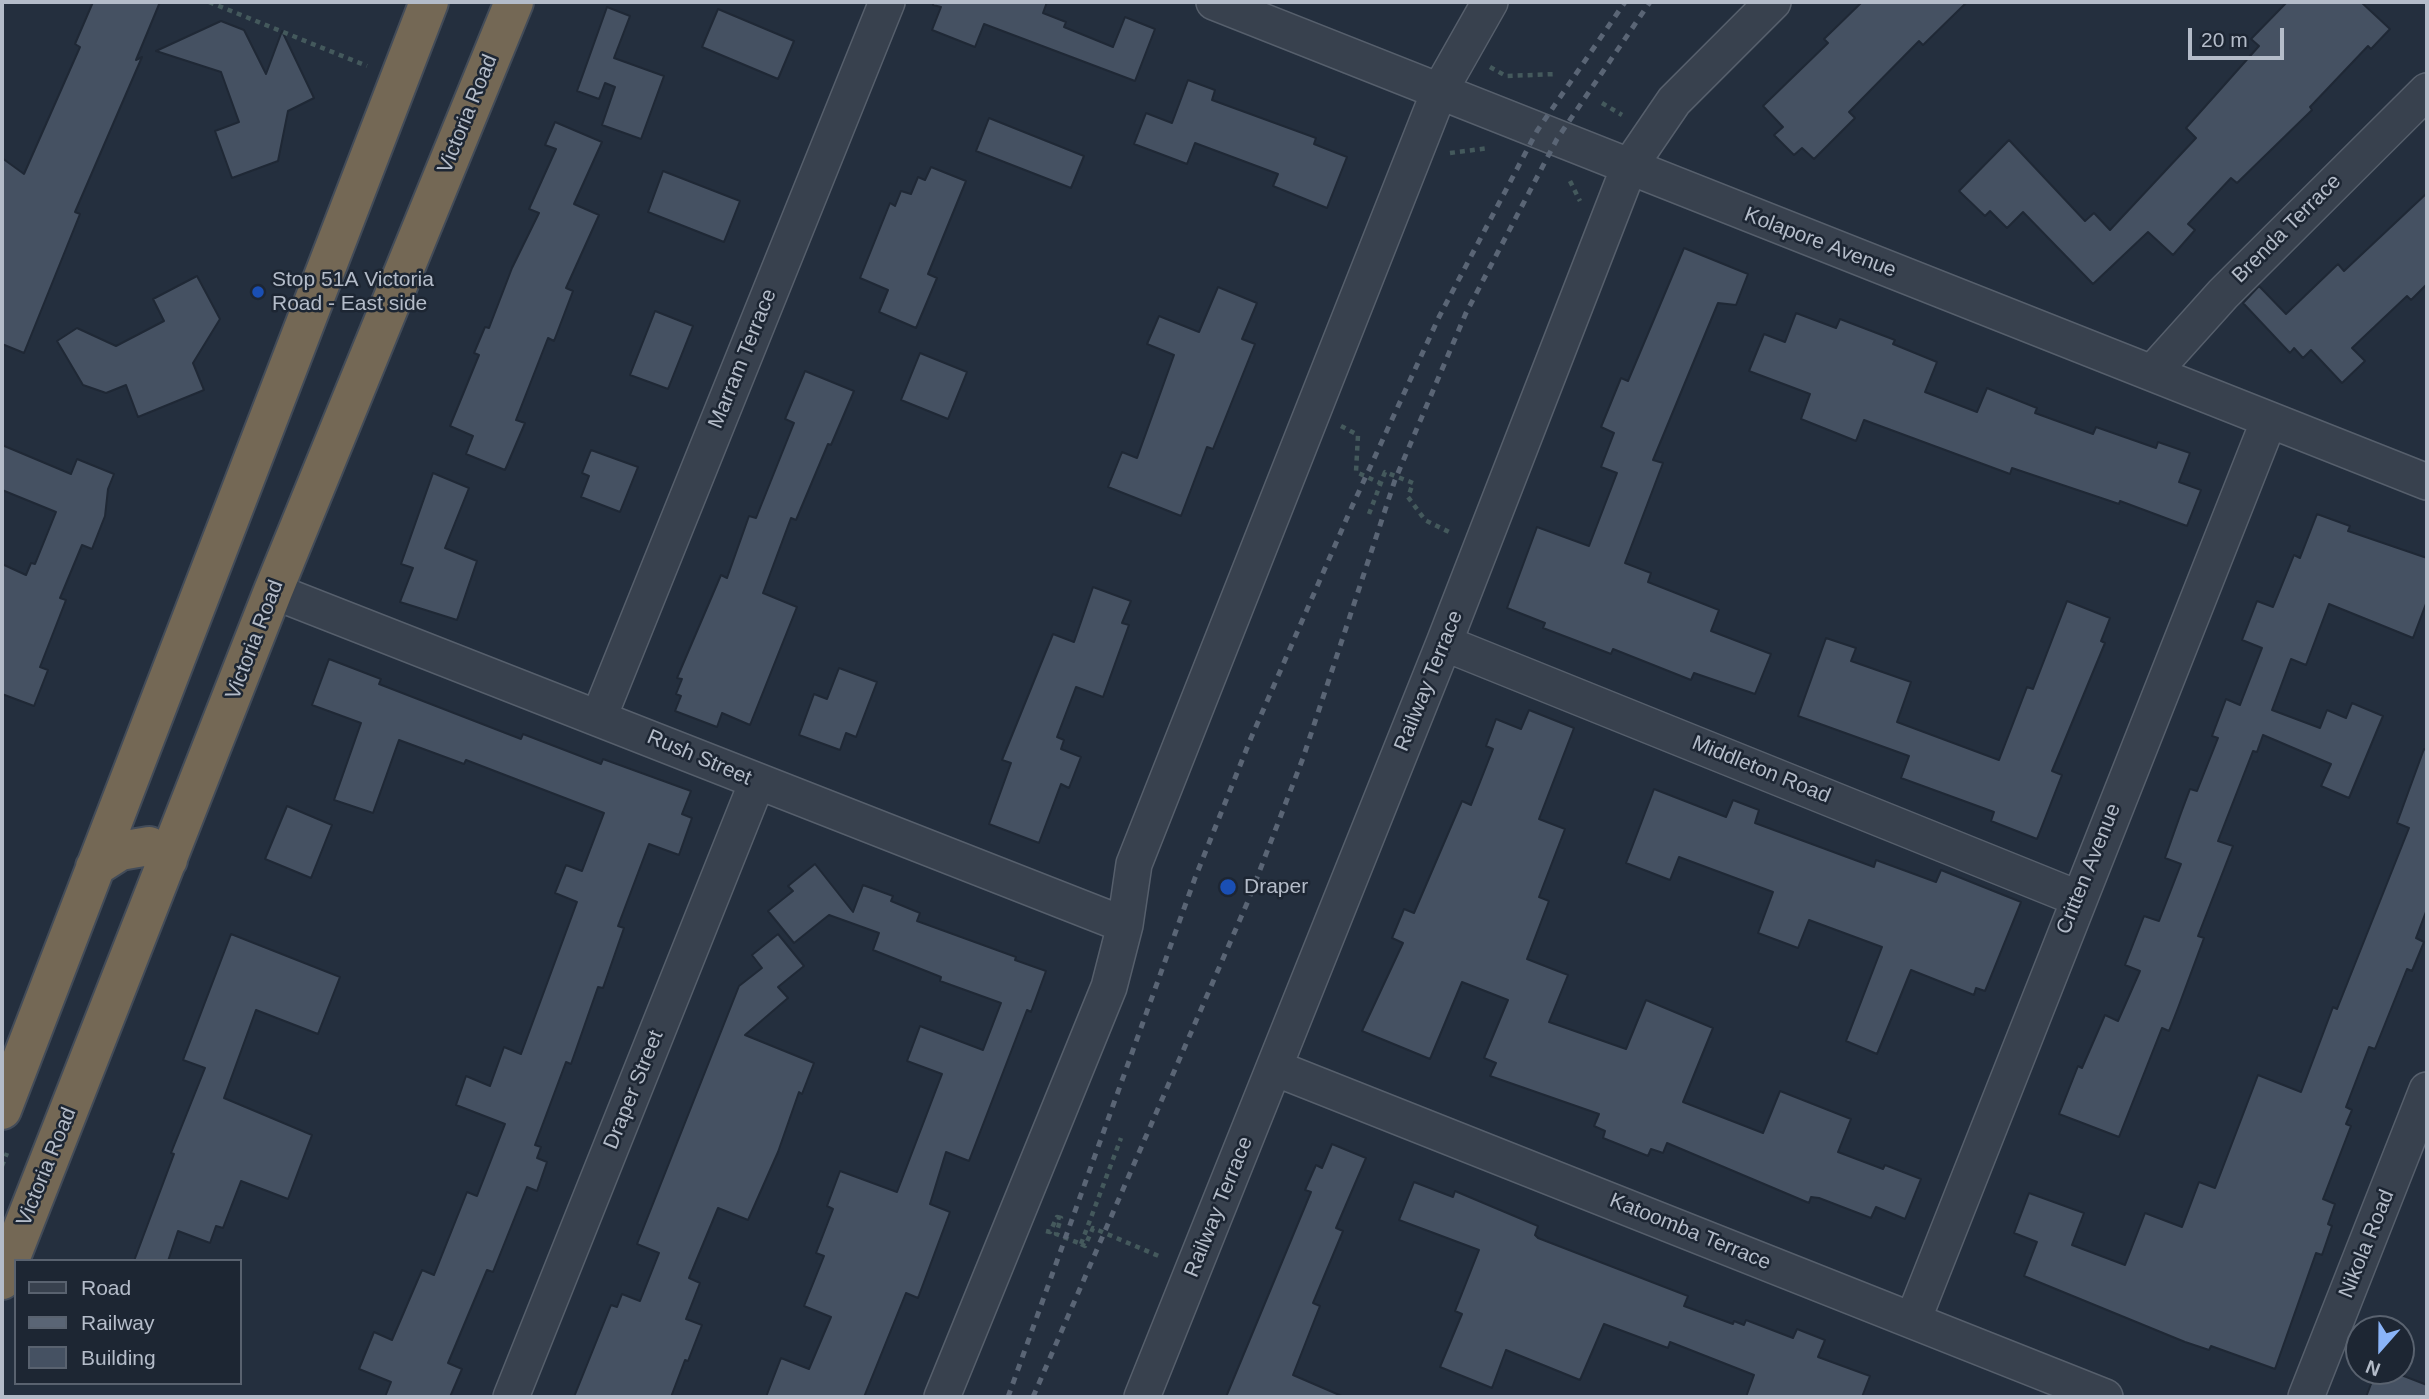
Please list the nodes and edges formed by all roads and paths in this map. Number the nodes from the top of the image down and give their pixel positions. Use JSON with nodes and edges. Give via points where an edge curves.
{"nodes":[{"id":1,"x":209,"y":2,"type":"edge"},
{"id":2,"x":429,"y":2,"type":"edge"},
{"id":3,"x":514,"y":2,"type":"edge"},
{"id":4,"x":887,"y":2,"type":"edge"},
{"id":5,"x":1214,"y":2,"type":"edge"},
{"id":6,"x":1490,"y":2,"type":"edge"},
{"id":7,"x":1773,"y":2,"type":"edge"},
{"id":8,"x":1484,"y":64,"type":"dead end"},
{"id":9,"x":1557,"y":74,"type":"dead end"},
{"id":10,"x":398,"y":79,"type":"junction"},
{"id":11,"x":2427,"y":91,"type":"edge"},
{"id":12,"x":1439,"y":92,"type":"junction"},
{"id":13,"x":1602,"y":103,"type":"dead end"},
{"id":14,"x":1622,"y":115,"type":"dead end"},
{"id":15,"x":1493,"y":148,"type":"dead end"},
{"id":16,"x":1446,"y":154,"type":"dead end"},
{"id":17,"x":1629,"y":167,"type":"junction"},
{"id":18,"x":1568,"y":178,"type":"dead end"},
{"id":19,"x":1580,"y":202,"type":"dead end"},
{"id":20,"x":2152,"y":373,"type":"junction"},
{"id":21,"x":1313,"y":411,"type":"junction"},
{"id":22,"x":2269,"y":420,"type":"junction"},
{"id":23,"x":2427,"y":482,"type":"edge"},
{"id":24,"x":1380,"y":483,"type":"junction"},
{"id":25,"x":1369,"y":514,"type":"dead end"},
{"id":26,"x":1481,"y":548,"type":"junction"},
{"id":27,"x":273,"y":591,"type":"junction"},
{"id":28,"x":1444,"y":643,"type":"junction"},
{"id":29,"x":599,"y":717,"type":"junction"},
{"id":30,"x":757,"y":782,"type":"junction"},
{"id":31,"x":169,"y":860,"type":"junction"},
{"id":32,"x":95,"y":867,"type":"junction"},
{"id":33,"x":2077,"y":898,"type":"junction"},
{"id":34,"x":1125,"y":925,"type":"junction"},
{"id":35,"x":1275,"y":1068,"type":"junction"},
{"id":36,"x":2427,"y":1090,"type":"edge"},
{"id":37,"x":2,"y":1110,"type":"edge"},
{"id":38,"x":1121,"y":1138,"type":"dead end"},
{"id":39,"x":7,"y":1153,"type":"dead end"},
{"id":40,"x":2,"y":1166,"type":"edge"},
{"id":41,"x":1014,"y":1218,"type":"junction"},
{"id":42,"x":1081,"y":1244,"type":"junction"},
{"id":43,"x":1193,"y":1271,"type":"junction"},
{"id":44,"x":2,"y":1280,"type":"edge"},
{"id":45,"x":1913,"y":1320,"type":"junction"},
{"id":46,"x":511,"y":1397,"type":"edge"},
{"id":47,"x":942,"y":1397,"type":"edge"},
{"id":48,"x":1142,"y":1397,"type":"edge"},
{"id":49,"x":2105,"y":1397,"type":"edge"},
{"id":50,"x":2306,"y":1397,"type":"edge"}],
"edges":[{"from":1,"to":10,"type":"path"},
{"from":2,"to":10,"type":"highway"},
{"from":3,"to":27,"type":"highway","name":"Victoria Road"},
{"from":4,"to":29,"type":"street","name":"Marram Terrace"},
{"from":5,"to":12,"type":"street","name":"Kolapore Avenue"},
{"from":6,"to":12,"type":"street"},
{"from":7,"to":17,"type":"street","name":"Railway Terrace","via":[[1674,101]]},
{"from":8,"to":9,"type":"path","via":[[1506,76]]},
{"from":10,"to":32,"type":"highway"},
{"from":11,"to":20,"type":"street","name":"Brenda Terrace","via":[[2223,293]]},
{"from":12,"to":17,"type":"street","name":"Kolapore Avenue"},
{"from":12,"to":21,"type":"street"},
{"from":13,"to":14,"type":"path"},
{"from":15,"to":16,"type":"path"},
{"from":17,"to":20,"type":"street","name":"Kolapore Avenue"},
{"from":17,"to":26,"type":"street","name":"Railway Terrace"},
{"from":18,"to":19,"type":"path"},
{"from":20,"to":22,"type":"street","name":"Kolapore Avenue"},
{"from":21,"to":24,"type":"path","via":[[1358,435],[1356,472]]},
{"from":21,"to":34,"type":"street","via":[[1134,864]]},
{"from":22,"to":23,"type":"street","name":"Kolapore Avenue"},
{"from":22,"to":33,"type":"street","name":"Critten Avenue"},
{"from":24,"to":25,"type":"path"},
{"from":24,"to":26,"type":"path","via":[[1385,472],[1413,483],[1408,498],[1425,520]]},
{"from":26,"to":28,"type":"street","name":"Railway Terrace"},
{"from":27,"to":29,"type":"street","name":"Rush Street"},
{"from":27,"to":31,"type":"highway","name":"Victoria Road"},
{"from":28,"to":33,"type":"street","name":"Middleton Road"},
{"from":28,"to":35,"type":"street","name":"Railway Terrace"},
{"from":29,"to":30,"type":"street","name":"Rush Street"},
{"from":30,"to":34,"type":"street","name":"Rush Street"},
{"from":30,"to":46,"type":"street","name":"Draper Street"},
{"from":31,"to":32,"type":"highway","via":[[149,846],[120,851]]},
{"from":31,"to":44,"type":"highway","name":"Victoria Road"},
{"from":32,"to":37,"type":"highway"},
{"from":33,"to":45,"type":"street","name":"Critten Avenue"},
{"from":34,"to":41,"type":"street","via":[[1109,987]]},
{"from":35,"to":43,"type":"street","name":"Railway Terrace"},
{"from":35,"to":45,"type":"street","name":"Katoomba Terrace"},
{"from":36,"to":50,"type":"street","name":"Nikola Road"},
{"from":38,"to":42,"type":"path"},
{"from":39,"to":40,"type":"path"},
{"from":41,"to":42,"type":"path","via":[[1050,1232],[1056,1217],[1061,1218],[1056,1234]]},
{"from":41,"to":47,"type":"street"},
{"from":42,"to":43,"type":"path","via":[[1085,1246],[1093,1228]]},
{"from":43,"to":48,"type":"street","name":"Railway Terrace"},
{"from":45,"to":49,"type":"street","name":"Katoomba Terrace"}]}
